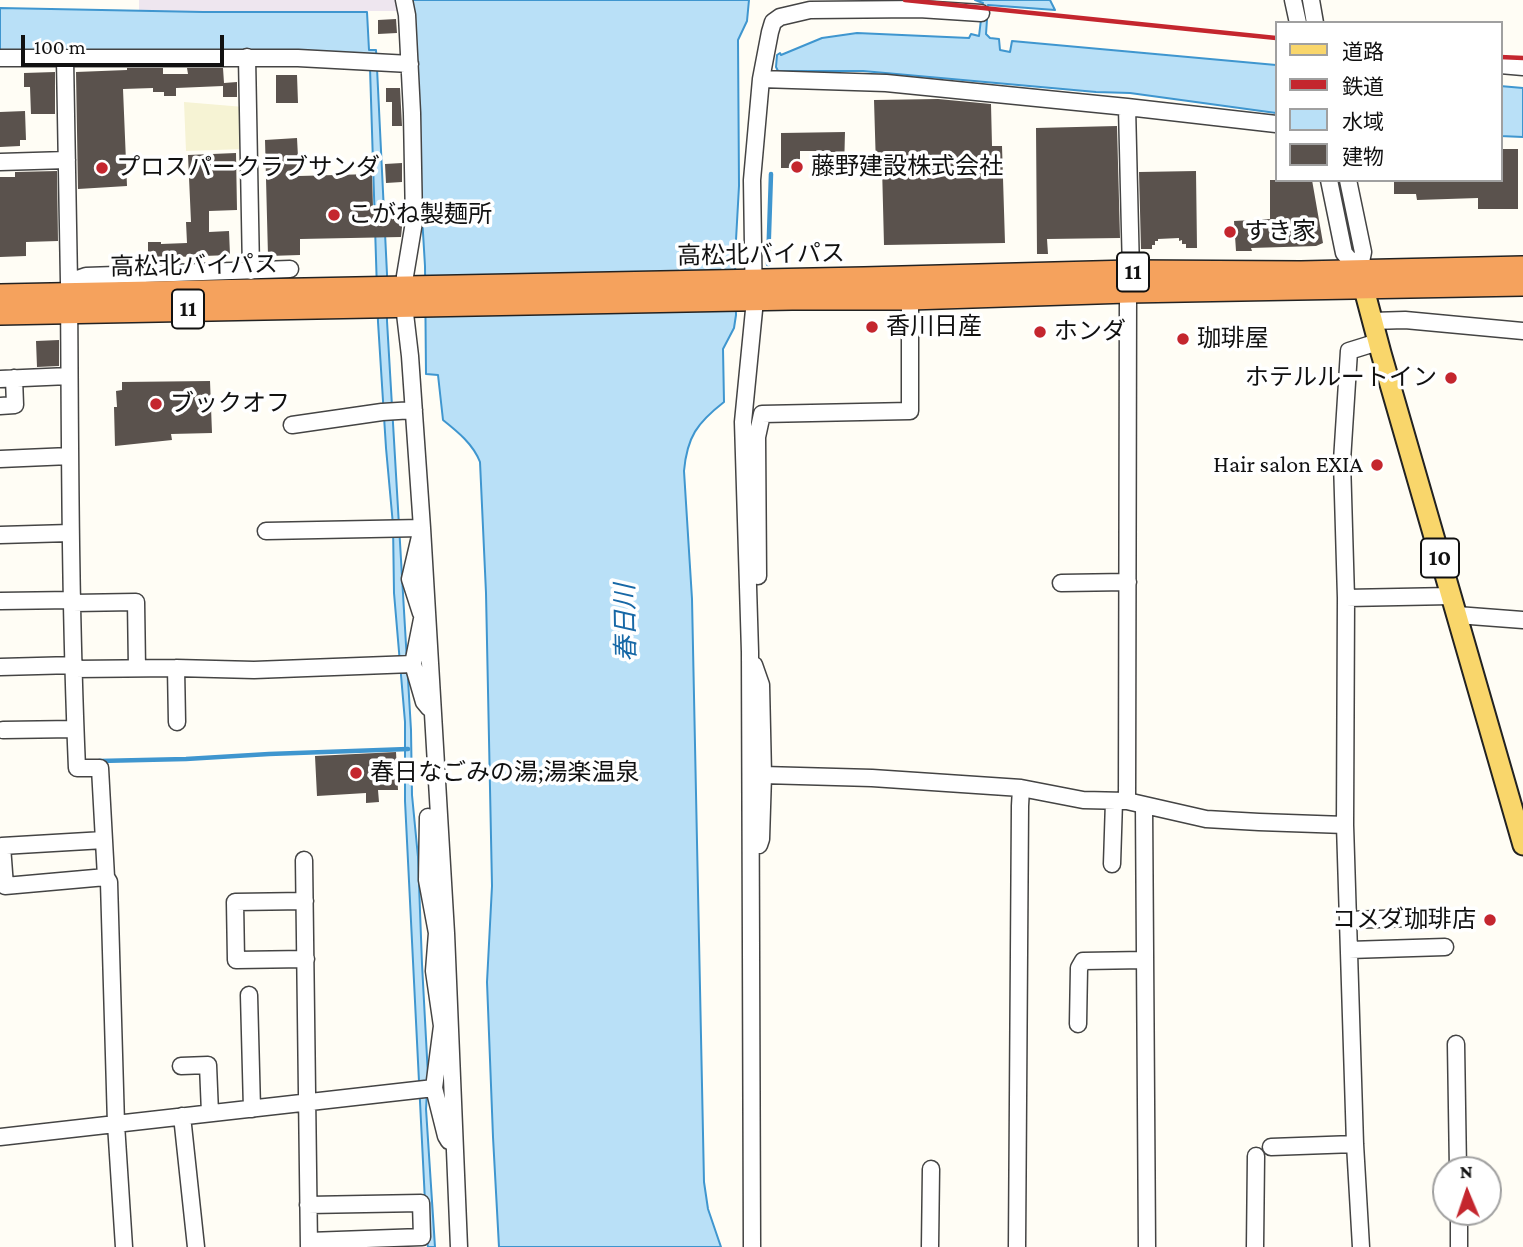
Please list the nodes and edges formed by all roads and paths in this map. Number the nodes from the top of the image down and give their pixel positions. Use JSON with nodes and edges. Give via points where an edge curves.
{"nodes":[{"id":1,"x":404,"y":0,"type":"edge"},
{"id":2,"x":1293,"y":0,"type":"edge"},
{"id":3,"x":1311,"y":0,"type":"edge"},
{"id":4,"x":810,"y":5,"type":"edge"},
{"id":5,"x":981,"y":13,"type":"dead end"},
{"id":6,"x":1298,"y":21,"type":"edge"},
{"id":7,"x":1315,"y":21,"type":"edge"},
{"id":8,"x":247,"y":57,"type":"junction"},
{"id":9,"x":0,"y":58,"type":"edge"},
{"id":10,"x":65,"y":59,"type":"junction"},
{"id":11,"x":410,"y":64,"type":"junction"},
{"id":12,"x":1502,"y":65,"type":"edge"},
{"id":13,"x":1523,"y":67,"type":"edge"},
{"id":14,"x":761,"y":79,"type":"junction"},
{"id":15,"x":1127,"y":107,"type":"junction"},
{"id":16,"x":1274,"y":124,"type":"edge"},
{"id":17,"x":67,"y":160,"type":"junction"},
{"id":18,"x":0,"y":162,"type":"edge"},
{"id":19,"x":1329,"y":182,"type":"edge"},
{"id":20,"x":1348,"y":182,"type":"edge"},
{"id":21,"x":1523,"y":268,"type":"edge"},
{"id":22,"x":290,"y":269,"type":"dead end"},
{"id":23,"x":251,"y":271,"type":"junction"},
{"id":24,"x":1361,"y":279,"type":"junction"},
{"id":25,"x":1130,"y":281,"type":"junction"},
{"id":26,"x":1523,"y":284,"type":"edge"},
{"id":27,"x":864,"y":288,"type":"junction"},
{"id":28,"x":748,"y":290,"type":"junction"},
{"id":29,"x":0,"y":296,"type":"edge"},
{"id":30,"x":69,"y":296,"type":"junction"},
{"id":31,"x":395,"y":297,"type":"junction"},
{"id":32,"x":910,"y":298,"type":"junction"},
{"id":33,"x":0,"y":313,"type":"edge"},
{"id":34,"x":1372,"y":321,"type":"junction"},
{"id":35,"x":1523,"y":331,"type":"edge"},
{"id":36,"x":1378,"y":342,"type":"junction"},
{"id":37,"x":69,"y":376,"type":"junction"},
{"id":38,"x":7,"y":378,"type":"edge"},
{"id":39,"x":0,"y":406,"type":"edge"},
{"id":40,"x":414,"y":410,"type":"junction"},
{"id":41,"x":292,"y":425,"type":"dead end"},
{"id":42,"x":70,"y":456,"type":"junction"},
{"id":43,"x":0,"y":459,"type":"edge"},
{"id":44,"x":422,"y":528,"type":"junction"},
{"id":45,"x":266,"y":531,"type":"dead end"},
{"id":46,"x":71,"y":533,"type":"junction"},
{"id":47,"x":0,"y":535,"type":"edge"},
{"id":48,"x":1128,"y":582,"type":"junction"},
{"id":49,"x":1061,"y":583,"type":"dead end"},
{"id":50,"x":748,"y":592,"type":"junction"},
{"id":51,"x":1451,"y":596,"type":"junction"},
{"id":52,"x":1346,"y":598,"type":"junction"},
{"id":53,"x":0,"y":601,"type":"edge"},
{"id":54,"x":73,"y":601,"type":"junction"},
{"id":55,"x":425,"y":615,"type":"junction"},
{"id":56,"x":1457,"y":615,"type":"junction"},
{"id":57,"x":1523,"y":620,"type":"edge"},
{"id":58,"x":750,"y":653,"type":"junction"},
{"id":59,"x":405,"y":664,"type":"junction"},
{"id":60,"x":0,"y":667,"type":"edge"},
{"id":61,"x":75,"y":667,"type":"junction"},
{"id":62,"x":137,"y":668,"type":"junction"},
{"id":63,"x":176,"y":668,"type":"junction"},
{"id":64,"x":433,"y":712,"type":"junction"},
{"id":65,"x":177,"y":722,"type":"dead end"},
{"id":66,"x":75,"y":729,"type":"junction"},
{"id":67,"x":4,"y":730,"type":"dead end"},
{"id":68,"x":763,"y":775,"type":"junction"},
{"id":69,"x":1021,"y":788,"type":"junction"},
{"id":70,"x":1121,"y":801,"type":"junction"},
{"id":71,"x":1144,"y":805,"type":"junction"},
{"id":72,"x":1345,"y":825,"type":"junction"},
{"id":73,"x":104,"y":840,"type":"junction"},
{"id":74,"x":1523,"y":845,"type":"edge"},
{"id":75,"x":304,"y":860,"type":"dead end"},
{"id":76,"x":1112,"y":864,"type":"dead end"},
{"id":77,"x":750,"y":866,"type":"junction"},
{"id":78,"x":106,"y":877,"type":"junction"},
{"id":79,"x":305,"y":901,"type":"junction"},
{"id":80,"x":1443,"y":917,"type":"dead end"},
{"id":81,"x":1348,"y":920,"type":"junction"},
{"id":82,"x":1445,"y":947,"type":"dead end"},
{"id":83,"x":1349,"y":950,"type":"junction"},
{"id":84,"x":306,"y":959,"type":"junction"},
{"id":85,"x":1145,"y":960,"type":"junction"},
{"id":86,"x":249,"y":995,"type":"dead end"},
{"id":87,"x":1078,"y":1024,"type":"dead end"},
{"id":88,"x":446,"y":1026,"type":"junction"},
{"id":89,"x":1456,"y":1044,"type":"dead end"},
{"id":90,"x":181,"y":1066,"type":"dead end"},
{"id":91,"x":434,"y":1088,"type":"junction"},
{"id":92,"x":307,"y":1102,"type":"junction"},
{"id":93,"x":252,"y":1109,"type":"junction"},
{"id":94,"x":210,"y":1113,"type":"junction"},
{"id":95,"x":182,"y":1116,"type":"junction"},
{"id":96,"x":116,"y":1124,"type":"junction"},
{"id":97,"x":0,"y":1137,"type":"edge"},
{"id":98,"x":1355,"y":1144,"type":"junction"},
{"id":99,"x":1271,"y":1147,"type":"dead end"},
{"id":100,"x":455,"y":1153,"type":"junction"},
{"id":101,"x":1256,"y":1156,"type":"dead end"},
{"id":102,"x":1458,"y":1156,"type":"edge"},
{"id":103,"x":932,"y":1168,"type":"dead end"},
{"id":104,"x":308,"y":1205,"type":"junction"},
{"id":105,"x":1459,"y":1226,"type":"edge"},
{"id":106,"x":309,"y":1244,"type":"edge"},
{"id":107,"x":124,"y":1247,"type":"edge"},
{"id":108,"x":196,"y":1247,"type":"edge"},
{"id":109,"x":459,"y":1247,"type":"edge"},
{"id":110,"x":752,"y":1247,"type":"edge"},
{"id":111,"x":930,"y":1247,"type":"edge"},
{"id":112,"x":1017,"y":1247,"type":"edge"},
{"id":113,"x":1147,"y":1247,"type":"edge"},
{"id":114,"x":1255,"y":1247,"type":"edge"},
{"id":115,"x":1361,"y":1247,"type":"edge"},
{"id":116,"x":1459,"y":1247,"type":"edge"}],
"edges":[{"from":1,"to":11,"type":"street"},
{"from":2,"to":6,"type":"street"},
{"from":3,"to":7,"type":"street"},
{"from":4,"to":5,"type":"street"},
{"from":4,"to":14,"type":"street","via":[[773,22]]},
{"from":8,"to":10,"type":"street"},
{"from":8,"to":11,"type":"street"},
{"from":8,"to":23,"type":"street"},
{"from":9,"to":10,"type":"street"},
{"from":10,"to":17,"type":"street"},
{"from":11,"to":31,"type":"street","via":[[414,222]]},
{"from":12,"to":13,"type":"street"},
{"from":14,"to":15,"type":"street","via":[[886,83]]},
{"from":14,"to":28,"type":"street"},
{"from":15,"to":16,"type":"street"},
{"from":15,"to":25,"type":"street"},
{"from":17,"to":18,"type":"street"},
{"from":17,"to":30,"type":"street"},
{"from":19,"to":24,"type":"street","via":[[1344,254]]},
{"from":20,"to":24,"type":"street","via":[[1363,252]]},
{"from":21,"to":24,"type":"highway","name":"高松北バイパス","number":"11"},
{"from":22,"to":23,"type":"street"},
{"from":23,"to":30,"type":"street","via":[[86,276]]},
{"from":24,"to":25,"type":"highway","name":"高松北バイパス","number":"11","via":[[1301,273]]},
{"from":24,"to":26,"type":"highway","name":"高松北バイパス","number":"11"},
{"from":24,"to":34,"type":"main road","number":"10"},
{"from":25,"to":27,"type":"highway","name":"高松北バイパス","number":"11"},
{"from":25,"to":32,"type":"highway","name":"高松北バイパス","number":"11"},
{"from":25,"to":48,"type":"street"},
{"from":27,"to":28,"type":"highway","name":"高松北バイパス","number":"11"},
{"from":27,"to":32,"type":"highway","name":"高松北バイパス","number":"11"},
{"from":28,"to":31,"type":"highway","name":"高松北バイパス","number":"11"},
{"from":28,"to":50,"type":"street","via":[[754,310],[743,422]]},
{"from":29,"to":30,"type":"highway","name":"高松北バイパス","number":"11"},
{"from":30,"to":31,"type":"highway","name":"高松北バイパス","number":"11"},
{"from":30,"to":33,"type":"highway","name":"高松北バイパス","number":"11"},
{"from":30,"to":37,"type":"street"},
{"from":31,"to":40,"type":"street"},
{"from":32,"to":50,"type":"street","via":[[910,411],[762,414],[757,437],[758,580]]},
{"from":34,"to":35,"type":"street"},
{"from":34,"to":36,"type":"main road","number":"10"},
{"from":36,"to":51,"type":"main road","number":"10"},
{"from":36,"to":52,"type":"street","via":[[1349,351],[1342,461]]},
{"from":37,"to":38,"type":"street"},
{"from":37,"to":42,"type":"street"},
{"from":38,"to":39,"type":"street","via":[[15,405]]},
{"from":40,"to":41,"type":"street"},
{"from":40,"to":44,"type":"street"},
{"from":42,"to":43,"type":"street"},
{"from":42,"to":46,"type":"street"},
{"from":44,"to":45,"type":"street"},
{"from":44,"to":55,"type":"street"},
{"from":46,"to":47,"type":"street"},
{"from":46,"to":54,"type":"street"},
{"from":48,"to":49,"type":"street"},
{"from":48,"to":70,"type":"street"},
{"from":50,"to":58,"type":"street"},
{"from":51,"to":52,"type":"street"},
{"from":51,"to":56,"type":"main road","number":"10"},
{"from":52,"to":72,"type":"street"},
{"from":53,"to":54,"type":"street"},
{"from":54,"to":61,"type":"street"},
{"from":54,"to":62,"type":"street","via":[[136,602]]},
{"from":55,"to":59,"type":"street"},
{"from":55,"to":64,"type":"street"},
{"from":56,"to":57,"type":"street"},
{"from":56,"to":74,"type":"main road","number":"10"},
{"from":58,"to":68,"type":"street","via":[[761,685]]},
{"from":58,"to":77,"type":"street"},
{"from":59,"to":63,"type":"street"},
{"from":59,"to":64,"type":"street"},
{"from":60,"to":61,"type":"street"},
{"from":61,"to":62,"type":"street"},
{"from":61,"to":66,"type":"street"},
{"from":62,"to":63,"type":"street"},
{"from":63,"to":65,"type":"street"},
{"from":64,"to":88,"type":"street"},
{"from":66,"to":67,"type":"street"},
{"from":66,"to":73,"type":"street","via":[[77,768],[100,768]]},
{"from":68,"to":69,"type":"street"},
{"from":68,"to":77,"type":"street","via":[[761,839]]},
{"from":69,"to":70,"type":"street","via":[[1083,800]]},
{"from":69,"to":112,"type":"street"},
{"from":70,"to":71,"type":"street"},
{"from":70,"to":76,"type":"street"},
{"from":71,"to":72,"type":"street","via":[[1206,819]]},
{"from":71,"to":85,"type":"street"},
{"from":72,"to":81,"type":"street"},
{"from":73,"to":78,"type":"street"},
{"from":73,"to":78,"type":"street","via":[[2,846],[5,886]]},
{"from":75,"to":79,"type":"street"},
{"from":77,"to":110,"type":"street"},
{"from":78,"to":96,"type":"street"},
{"from":79,"to":84,"type":"street"},
{"from":79,"to":84,"type":"street","via":[[235,902],[236,960]]},
{"from":80,"to":81,"type":"street"},
{"from":81,"to":83,"type":"street"},
{"from":82,"to":83,"type":"street"},
{"from":83,"to":98,"type":"street"},
{"from":84,"to":92,"type":"street"},
{"from":85,"to":87,"type":"street","via":[[1083,961]]},
{"from":85,"to":113,"type":"street"},
{"from":86,"to":93,"type":"street"},
{"from":88,"to":91,"type":"street"},
{"from":88,"to":100,"type":"street"},
{"from":89,"to":102,"type":"street"},
{"from":90,"to":94,"type":"street","via":[[208,1065]]},
{"from":91,"to":92,"type":"street"},
{"from":91,"to":100,"type":"street"},
{"from":92,"to":93,"type":"street"},
{"from":92,"to":104,"type":"street"},
{"from":93,"to":94,"type":"street"},
{"from":94,"to":95,"type":"street"},
{"from":95,"to":96,"type":"street"},
{"from":95,"to":108,"type":"street"},
{"from":96,"to":97,"type":"street"},
{"from":96,"to":107,"type":"street"},
{"from":98,"to":99,"type":"street"},
{"from":98,"to":115,"type":"street"},
{"from":100,"to":109,"type":"street"},
{"from":101,"to":114,"type":"street"},
{"from":103,"to":111,"type":"street"},
{"from":104,"to":106,"type":"street"},
{"from":104,"to":106,"type":"street","via":[[421,1203],[422,1237]]},
{"from":105,"to":116,"type":"street"}]}
